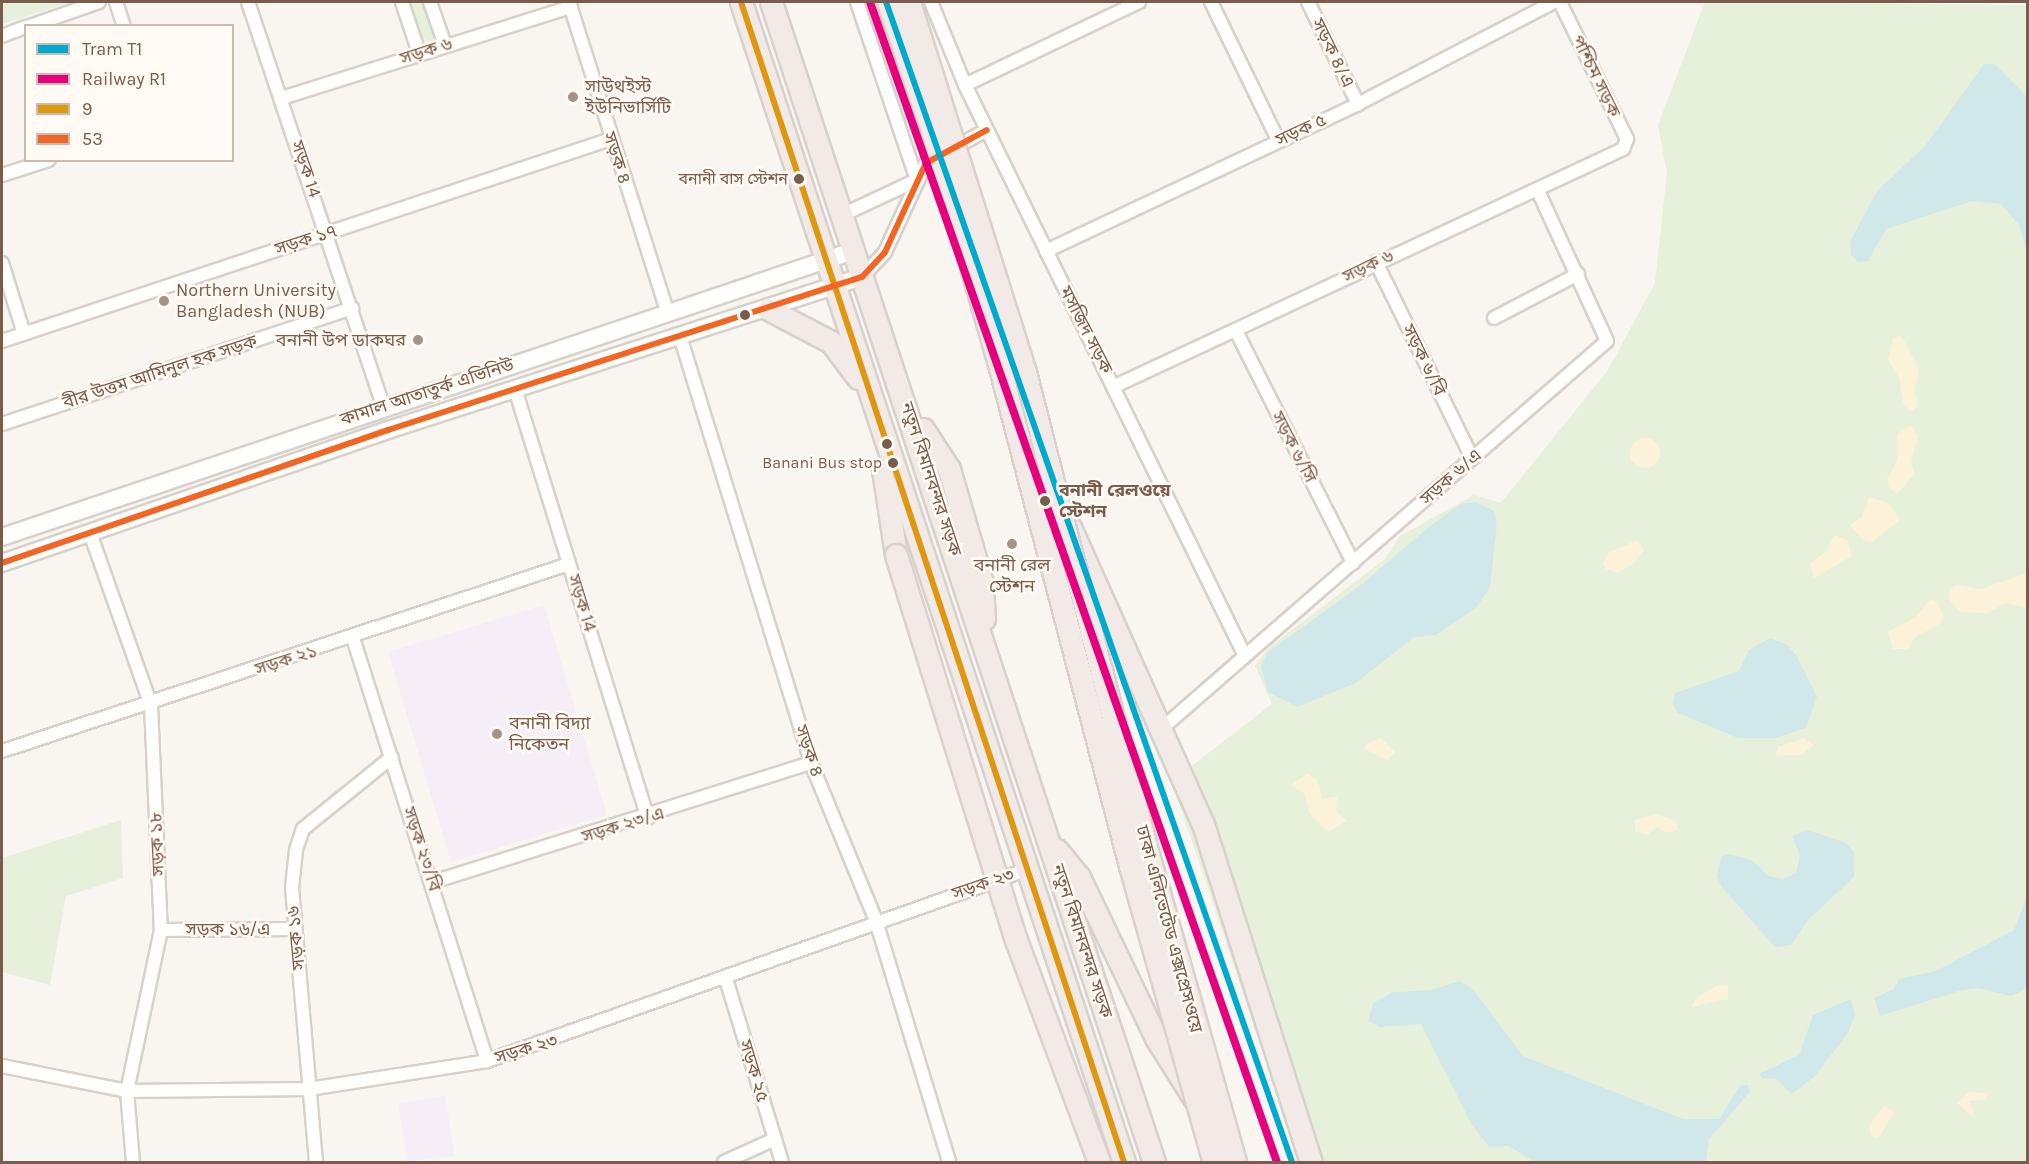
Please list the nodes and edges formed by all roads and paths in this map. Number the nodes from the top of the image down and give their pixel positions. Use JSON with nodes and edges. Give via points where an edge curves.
{"nodes":[{"id":1,"x":99,"y":2,"type":"edge"},
{"id":2,"x":116,"y":2,"type":"edge"},
{"id":3,"x":248,"y":2,"type":"edge"},
{"id":4,"x":402,"y":2,"type":"edge"},
{"id":5,"x":430,"y":2,"type":"edge"},
{"id":6,"x":741,"y":2,"type":"edge"},
{"id":7,"x":771,"y":2,"type":"edge"},
{"id":8,"x":858,"y":2,"type":"edge"},
{"id":9,"x":888,"y":2,"type":"edge"},
{"id":10,"x":909,"y":2,"type":"edge"},
{"id":11,"x":931,"y":2,"type":"edge"},
{"id":12,"x":1138,"y":2,"type":"edge"},
{"id":13,"x":1211,"y":2,"type":"edge"},
{"id":14,"x":1308,"y":2,"type":"edge"},
{"id":15,"x":1554,"y":2,"type":"edge"},
{"id":16,"x":1560,"y":2,"type":"edge"},
{"id":17,"x":570,"y":4,"type":"edge"},
{"id":18,"x":36,"y":24,"type":"edge"},
{"id":19,"x":123,"y":24,"type":"edge"},
{"id":20,"x":24,"y":28,"type":"edge"},
{"id":21,"x":2,"y":36,"type":"edge"},
{"id":22,"x":445,"y":45,"type":"junction"},
{"id":23,"x":419,"y":53,"type":"junction"},
{"id":24,"x":965,"y":85,"type":"junction"},
{"id":25,"x":282,"y":98,"type":"junction"},
{"id":26,"x":1358,"y":104,"type":"junction"},
{"id":27,"x":987,"y":130,"type":"junction"},
{"id":28,"x":611,"y":139,"type":"junction"},
{"id":29,"x":1278,"y":140,"type":"junction"},
{"id":30,"x":1623,"y":149,"type":"joint"},
{"id":31,"x":43,"y":162,"type":"edge"},
{"id":32,"x":2,"y":175,"type":"edge"},
{"id":33,"x":917,"y":180,"type":"junction"},
{"id":34,"x":1537,"y":189,"type":"junction"},
{"id":35,"x":840,"y":216,"type":"junction"},
{"id":36,"x":328,"y":233,"type":"junction"},
{"id":37,"x":853,"y":251,"type":"junction"},
{"id":38,"x":1046,"y":251,"type":"junction"},
{"id":39,"x":825,"y":260,"type":"junction"},
{"id":40,"x":1376,"y":262,"type":"junction"},
{"id":41,"x":2,"y":263,"type":"edge"},
{"id":42,"x":1578,"y":274,"type":"junction"},
{"id":43,"x":862,"y":277,"type":"junction"},
{"id":44,"x":834,"y":287,"type":"junction"},
{"id":45,"x":352,"y":308,"type":"junction"},
{"id":46,"x":768,"y":309,"type":"junction"},
{"id":47,"x":668,"y":315,"type":"junction"},
{"id":48,"x":1494,"y":318,"type":"dead end"},
{"id":49,"x":1236,"y":331,"type":"junction"},
{"id":50,"x":24,"y":333,"type":"junction"},
{"id":51,"x":680,"y":336,"type":"junction"},
{"id":52,"x":2,"y":341,"type":"edge"},
{"id":53,"x":1115,"y":386,"type":"junction"},
{"id":54,"x":515,"y":389,"type":"junction"},
{"id":55,"x":872,"y":398,"type":"junction"},
{"id":56,"x":383,"y":406,"type":"junction"},
{"id":57,"x":2,"y":424,"type":"edge"},
{"id":58,"x":1472,"y":458,"type":"junction"},
{"id":59,"x":1066,"y":518,"type":"junction"},
{"id":60,"x":90,"y":533,"type":"junction"},
{"id":61,"x":2,"y":537,"type":"edge"},
{"id":62,"x":1353,"y":562,"type":"junction"},
{"id":63,"x":2,"y":563,"type":"edge"},
{"id":64,"x":569,"y":564,"type":"junction"},
{"id":65,"x":353,"y":638,"type":"junction"},
{"id":66,"x":1245,"y":656,"type":"junction"},
{"id":67,"x":151,"y":705,"type":"junction"},
{"id":68,"x":1167,"y":724,"type":"dead end"},
{"id":69,"x":2,"y":751,"type":"edge"},
{"id":70,"x":392,"y":757,"type":"junction"},
{"id":71,"x":811,"y":763,"type":"junction"},
{"id":72,"x":648,"y":818,"type":"junction"},
{"id":73,"x":1048,"y":837,"type":"junction"},
{"id":74,"x":1026,"y":870,"type":"junction"},
{"id":75,"x":433,"y":882,"type":"junction"},
{"id":76,"x":876,"y":921,"type":"junction"},
{"id":77,"x":296,"y":929,"type":"junction"},
{"id":78,"x":161,"y":930,"type":"junction"},
{"id":79,"x":726,"y":979,"type":"junction"},
{"id":80,"x":487,"y":1061,"type":"junction"},
{"id":81,"x":2,"y":1066,"type":"edge"},
{"id":82,"x":309,"y":1089,"type":"junction"},
{"id":83,"x":127,"y":1091,"type":"junction"},
{"id":84,"x":775,"y":1139,"type":"junction"},
{"id":85,"x":133,"y":1162,"type":"edge"},
{"id":86,"x":316,"y":1162,"type":"edge"},
{"id":87,"x":724,"y":1162,"type":"edge"},
{"id":88,"x":782,"y":1162,"type":"edge"},
{"id":89,"x":949,"y":1162,"type":"edge"},
{"id":90,"x":1099,"y":1162,"type":"edge"},
{"id":91,"x":1124,"y":1162,"type":"edge"},
{"id":92,"x":1154,"y":1162,"type":"edge"},
{"id":93,"x":1214,"y":1162,"type":"edge"},
{"id":94,"x":1237,"y":1162,"type":"edge"},
{"id":95,"x":1311,"y":1162,"type":"edge"}],
"edges":[{"from":1,"to":18,"type":"street"},
{"from":2,"to":19,"type":"street"},
{"from":3,"to":25,"type":"street","name":"সড়ক 14"},
{"from":4,"to":23,"type":"street"},
{"from":5,"to":22,"type":"street"},
{"from":6,"to":39,"type":"highway","name":"নতুন বিমানবন্দর সড়ক"},
{"from":7,"to":35,"type":"highway","name":"নতুন বিমানবন্দর সড়ক"},
{"from":8,"to":33,"type":"street"},
{"from":9,"to":93,"type":"highway","name":"ঢাকা এলিভেটেড এক্সপ্রেসওয়ে","bridge":true,"via":[[933,134],[999,364],[1130,866]]},
{"from":10,"to":59,"type":"highway","name":"ঢাকা এলিভেটেড এক্সপ্রেসওয়ে","bridge":true,"via":[[1001,288]]},
{"from":11,"to":24,"type":"street","name":"মসজিদ সড়ক"},
{"from":12,"to":24,"type":"street"},
{"from":13,"to":29,"type":"street"},
{"from":14,"to":26,"type":"street","name":"সড়ক ৪/এ"},
{"from":15,"to":26,"type":"street","name":"সড়ক ৫"},
{"from":16,"to":30,"type":"street","name":"পশ্চিম সড়ক","via":[[1627,140]]},
{"from":17,"to":22,"type":"street","name":"সড়ক ৬"},
{"from":17,"to":28,"type":"street","name":"সড়ক ৪"},
{"from":20,"to":21,"type":"street"},
{"from":22,"to":23,"type":"street","name":"সড়ক ৬"},
{"from":23,"to":25,"type":"street","name":"সড়ক ৬"},
{"from":24,"to":27,"type":"street","name":"মসজিদ সড়ক"},
{"from":25,"to":36,"type":"street","name":"সড়ক 14"},
{"from":26,"to":29,"type":"street","name":"সড়ক ৫"},
{"from":27,"to":33,"type":"street","via":[[926,163]]},
{"from":27,"to":38,"type":"street","name":"মসজিদ সড়ক"},
{"from":28,"to":36,"type":"street","name":"সড়ক ১৭"},
{"from":28,"to":47,"type":"street","name":"সড়ক ৪"},
{"from":29,"to":38,"type":"street","name":"সড়ক ৫"},
{"from":30,"to":34,"type":"street","name":"সড়ক ৬"},
{"from":31,"to":32,"type":"street"},
{"from":33,"to":35,"type":"street"},
{"from":33,"to":43,"type":"street","via":[[885,252]]},
{"from":34,"to":40,"type":"street","name":"সড়ক ৬"},
{"from":34,"to":42,"type":"street","name":"সড়ক ৬/এ"},
{"from":35,"to":37,"type":"highway","name":"নতুন বিমানবন্দর সড়ক"},
{"from":36,"to":45,"type":"street","name":"সড়ক 14"},
{"from":36,"to":50,"type":"street","name":"সড়ক ১৭"},
{"from":37,"to":39,"type":"main road","name":"কামাল আতাতুর্ক এভিনিউ"},
{"from":37,"to":43,"type":"highway","name":"নতুন বিমানবন্দর সড়ক"},
{"from":38,"to":53,"type":"street","name":"মসজিদ সড়ক"},
{"from":39,"to":44,"type":"highway","name":"নতুন বিমানবন্দর সড়ক"},
{"from":39,"to":47,"type":"main road","name":"কামাল আতাতুর্ক এভিনিউ"},
{"from":40,"to":49,"type":"street","name":"সড়ক ৬"},
{"from":40,"to":58,"type":"street","name":"সড়ক ৬/বি"},
{"from":41,"to":50,"type":"street"},
{"from":42,"to":48,"type":"street"},
{"from":42,"to":58,"type":"street","name":"সড়ক ৬/এ","via":[[1607,341]]},
{"from":43,"to":44,"type":"main road","name":"কামাল আতাতুর্ক এভিনিউ"},
{"from":43,"to":73,"type":"highway","name":"নতুন বিমানবন্দর সড়ক"},
{"from":44,"to":46,"type":"main road","name":"কামাল আতাতুর্ক এভিনিউ"},
{"from":44,"to":55,"type":"highway","name":"নতুন বিমানবন্দর সড়ক"},
{"from":45,"to":56,"type":"street","name":"সড়ক 14"},
{"from":45,"to":57,"type":"street","name":"বীর উত্তম আমিনুল হক সড়ক"},
{"from":46,"to":51,"type":"main road","name":"কামাল আতাতুর্ক এভিনিউ"},
{"from":46,"to":55,"type":"highway","via":[[831,342]]},
{"from":47,"to":56,"type":"main road","name":"কামাল আতাতুর্ক এভিনিউ"},
{"from":49,"to":53,"type":"street","name":"সড়ক ৬"},
{"from":49,"to":62,"type":"street","name":"সড়ক ৬/সি"},
{"from":50,"to":52,"type":"street","name":"সড়ক ১৭"},
{"from":51,"to":54,"type":"main road","name":"কামাল আতাতুর্ক এভিনিউ"},
{"from":51,"to":71,"type":"street","name":"সড়ক ৪"},
{"from":53,"to":66,"type":"street","name":"মসজিদ সড়ক"},
{"from":54,"to":60,"type":"main road","name":"কামাল আতাতুর্ক এভিনিউ"},
{"from":54,"to":64,"type":"street","name":"সড়ক 14"},
{"from":55,"to":74,"type":"highway","name":"নতুন বিমানবন্দর সড়ক"},
{"from":55,"to":90,"type":"highway","bridge":true,"via":[[896,555],[1016,940]]},
{"from":56,"to":61,"type":"main road","name":"কামাল আতাতুর্ক এভিনিউ"},
{"from":58,"to":62,"type":"street","name":"সড়ক ৬/এ"},
{"from":59,"to":94,"type":"highway","name":"ঢাকা এলিভেটেড এক্সপ্রেসওয়ে","bridge":true,"via":[[1148,854]]},
{"from":59,"to":95,"type":"highway","via":[[1203,824]]},
{"from":60,"to":63,"type":"main road","name":"কামাল আতাতুর্ক এভিনিউ"},
{"from":60,"to":67,"type":"street","name":"সড়ক ১৮"},
{"from":62,"to":66,"type":"street","name":"সড়ক ৬/এ"},
{"from":64,"to":65,"type":"street","name":"সড়ক ২১"},
{"from":64,"to":72,"type":"street","name":"সড়ক 14"},
{"from":65,"to":67,"type":"street","name":"সড়ক ২১"},
{"from":65,"to":70,"type":"street","name":"সড়ক ২৩/বি"},
{"from":66,"to":68,"type":"street","name":"সড়ক ৬/এ"},
{"from":67,"to":69,"type":"street","name":"সড়ক ২১"},
{"from":67,"to":78,"type":"street","name":"সড়ক ১৮"},
{"from":70,"to":75,"type":"street","name":"সড়ক ২৩/বি"},
{"from":70,"to":77,"type":"street","name":"সড়ক ১৬","via":[[303,829],[292,888]]},
{"from":71,"to":72,"type":"street","name":"সড়ক ২৩/এ"},
{"from":71,"to":76,"type":"street","name":"সড়ক ৪"},
{"from":72,"to":75,"type":"street","name":"সড়ক ২৩/এ"},
{"from":73,"to":92,"type":"highway","name":"নতুন বিমানবন্দর সড়ক"},
{"from":73,"to":94,"type":"highway","via":[[1079,877],[1173,1068]]},
{"from":74,"to":76,"type":"street","name":"সড়ক ২৩"},
{"from":74,"to":91,"type":"highway","name":"নতুন বিমানবন্দর সড়ক"},
{"from":75,"to":80,"type":"street","name":"সড়ক ২৩/বি"},
{"from":76,"to":79,"type":"street","name":"সড়ক ২৩"},
{"from":76,"to":89,"type":"street","name":"সড়ক ৪"},
{"from":77,"to":78,"type":"street","name":"সড়ক ১৬/এ"},
{"from":77,"to":82,"type":"street","name":"সড়ক ১৬"},
{"from":78,"to":83,"type":"street","name":"সড়ক ১৮"},
{"from":79,"to":80,"type":"street","name":"সড়ক ২৩"},
{"from":79,"to":84,"type":"street","name":"সড়ক ২৫"},
{"from":80,"to":82,"type":"street","name":"সড়ক ২৩"},
{"from":81,"to":83,"type":"street","name":"সড়ক ২৩"},
{"from":82,"to":83,"type":"street","name":"সড়ক ২৩"},
{"from":82,"to":86,"type":"street","name":"সড়ক ১৬"},
{"from":83,"to":85,"type":"street","name":"সড়ক ১৮"},
{"from":84,"to":87,"type":"street"},
{"from":84,"to":88,"type":"street","name":"সড়ক ২৫"}]}
